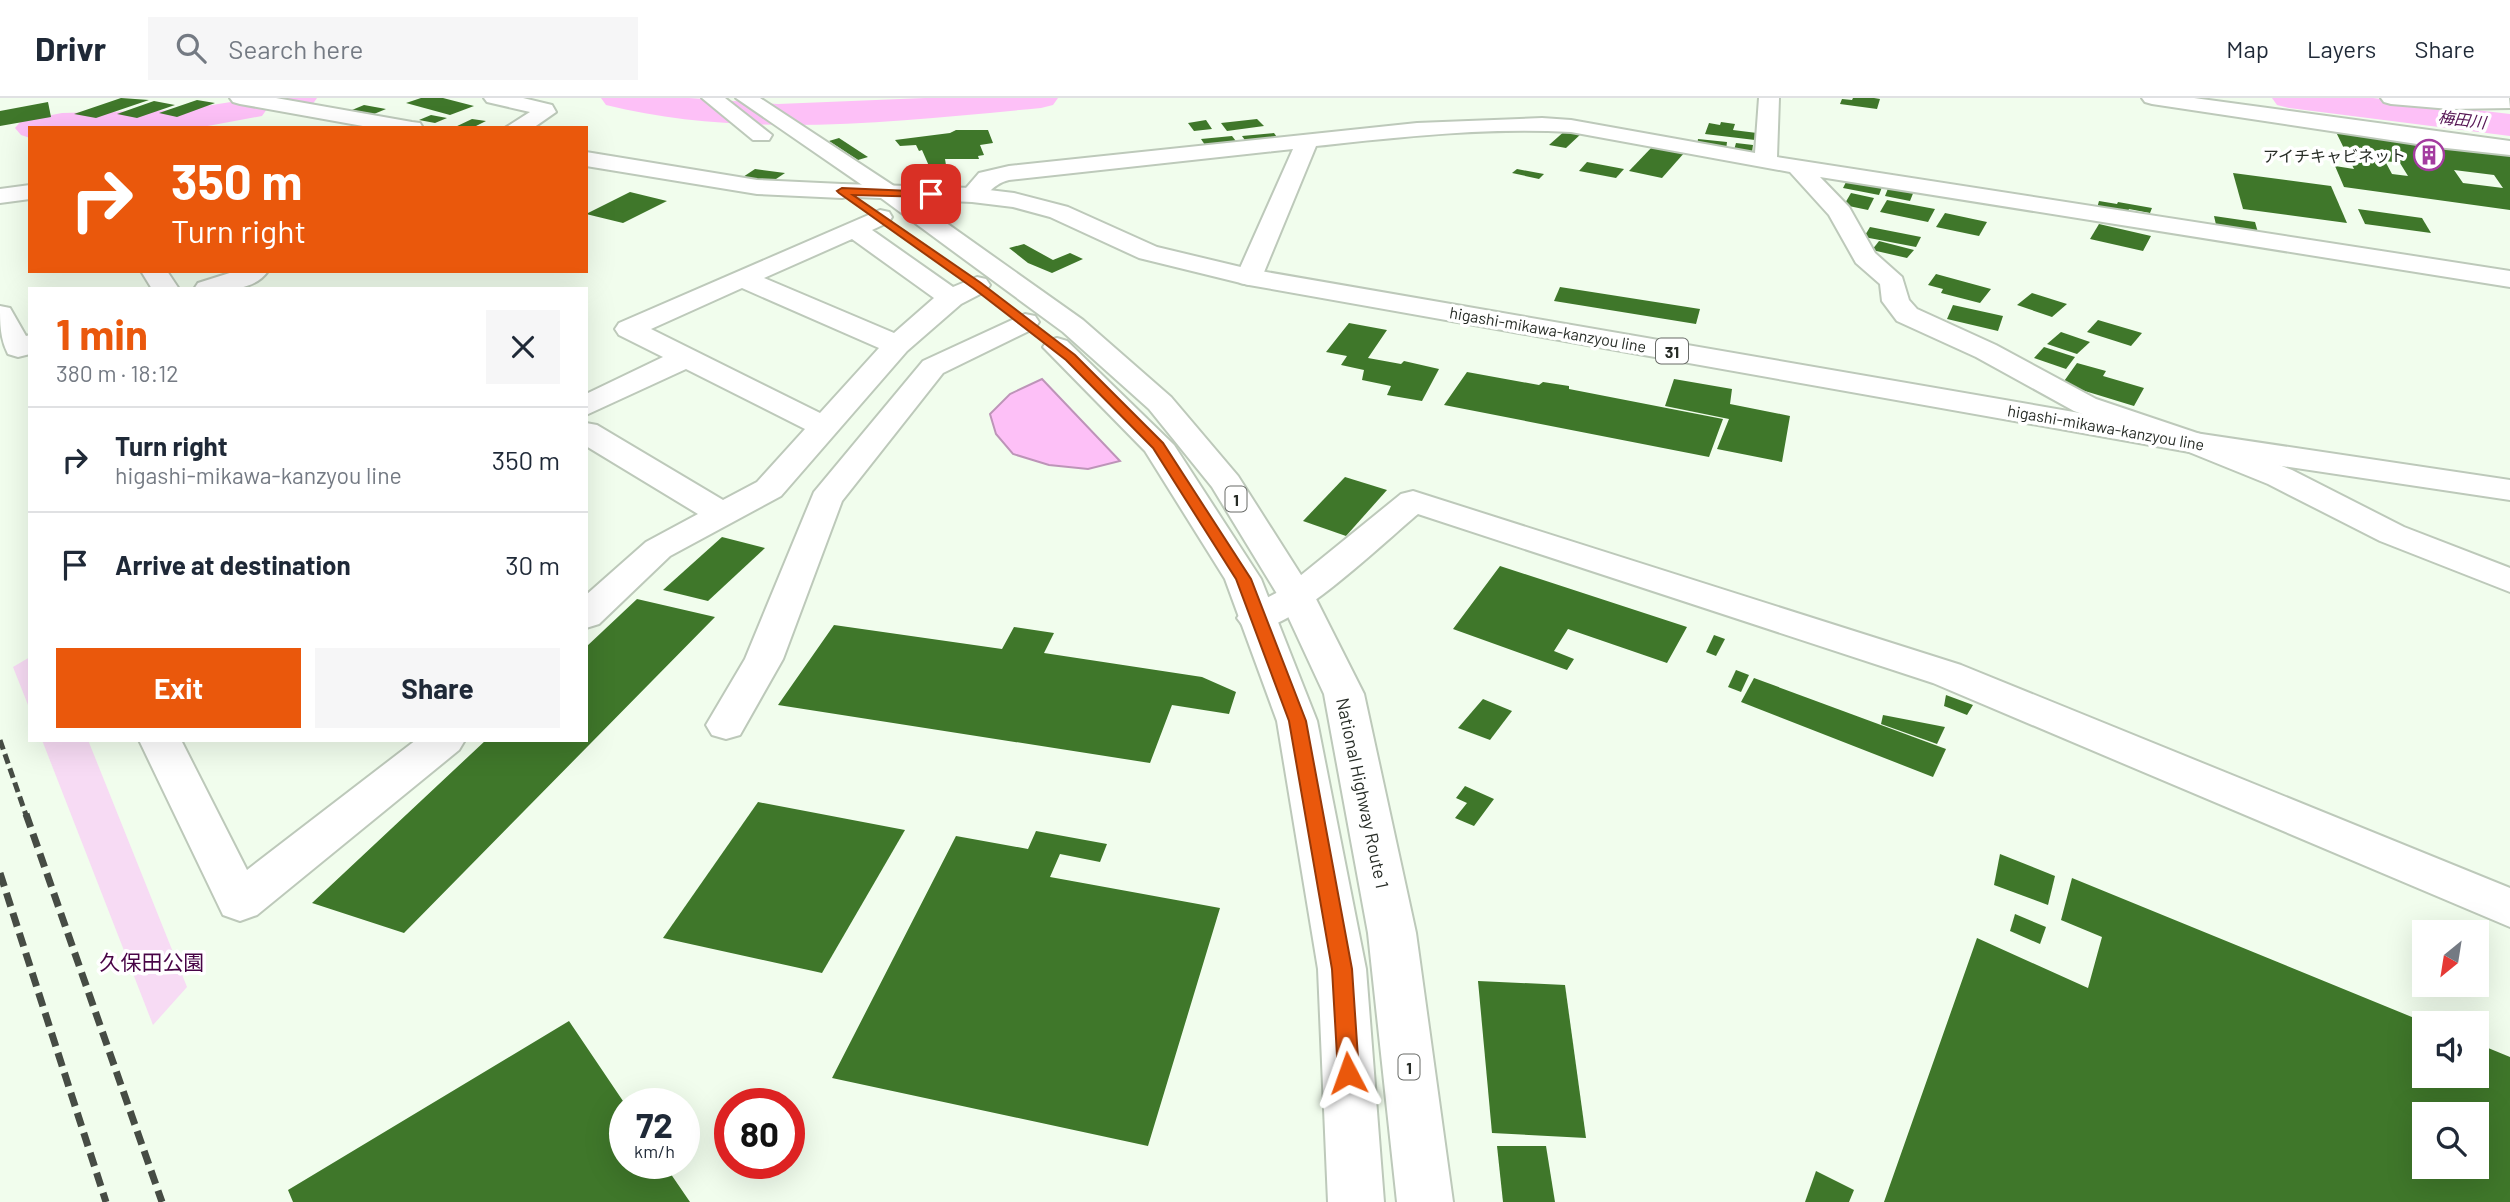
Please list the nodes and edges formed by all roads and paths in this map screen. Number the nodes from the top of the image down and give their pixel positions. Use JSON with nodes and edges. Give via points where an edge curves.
{"nodes":[{"id":1,"x":240,"y":98,"type":"edge"},
{"id":2,"x":347,"y":98,"type":"edge"},
{"id":3,"x":494,"y":98,"type":"edge"},
{"id":4,"x":712,"y":98,"type":"edge"},
{"id":5,"x":746,"y":98,"type":"edge"},
{"id":6,"x":1769,"y":98,"type":"edge"},
{"id":7,"x":2152,"y":98,"type":"edge"},
{"id":8,"x":2391,"y":98,"type":"edge"},
{"id":9,"x":279,"y":102,"type":"edge"},
{"id":10,"x":2505,"y":103,"type":"edge"},
{"id":11,"x":402,"y":126,"type":"edge"},
{"id":12,"x":520,"y":126,"type":"edge"},
{"id":13,"x":783,"y":137,"type":"junction"},
{"id":14,"x":1308,"y":139,"type":"junction"},
{"id":15,"x":2510,"y":148,"type":"edge"},
{"id":16,"x":588,"y":159,"type":"edge"},
{"id":17,"x":1766,"y":161,"type":"junction"},
{"id":18,"x":1797,"y":166,"type":"junction"},
{"id":19,"x":808,"y":168,"type":"dead end"},
{"id":20,"x":842,"y":191,"type":"junction"},
{"id":21,"x":28,"y":192,"type":"edge"},
{"id":22,"x":972,"y":195,"type":"junction"},
{"id":23,"x":0,"y":196,"type":"edge"},
{"id":24,"x":874,"y":212,"type":"junction"},
{"id":25,"x":252,"y":273,"type":"edge"},
{"id":26,"x":1249,"y":276,"type":"junction"},
{"id":27,"x":743,"y":279,"type":"junction"},
{"id":28,"x":2510,"y":279,"type":"edge"},
{"id":29,"x":213,"y":287,"type":"edge"},
{"id":30,"x":964,"y":292,"type":"junction"},
{"id":31,"x":0,"y":314,"type":"edge"},
{"id":32,"x":1025,"y":322,"type":"junction"},
{"id":33,"x":28,"y":345,"type":"edge"},
{"id":34,"x":897,"y":345,"type":"junction"},
{"id":35,"x":685,"y":358,"type":"junction"},
{"id":36,"x":588,"y":405,"type":"edge"},
{"id":37,"x":824,"y":427,"type":"junction"},
{"id":38,"x":588,"y":433,"type":"edge"},
{"id":39,"x":2194,"y":443,"type":"junction"},
{"id":40,"x":2510,"y":490,"type":"edge"},
{"id":41,"x":722,"y":514,"type":"junction"},
{"id":42,"x":2510,"y":581,"type":"edge"},
{"id":43,"x":1297,"y":597,"type":"junction"},
{"id":44,"x":591,"y":604,"type":"edge"},
{"id":45,"x":1256,"y":618,"type":"junction"},
{"id":46,"x":726,"y":725,"type":"dead end"},
{"id":47,"x":161,"y":742,"type":"edge"},
{"id":48,"x":441,"y":742,"type":"edge"},
{"id":49,"x":2510,"y":908,"type":"edge"},
{"id":50,"x":1356,"y":1202,"type":"edge"},
{"id":51,"x":1425,"y":1202,"type":"edge"}],
"edges":[{"from":1,"to":9,"type":"main road"},
{"from":2,"to":9,"type":"main road"},
{"from":3,"to":12,"type":"main road","via":[[545,109]]},
{"from":4,"to":13,"type":"main road","name":"National Highway Route 1","number":"1","via":[[752,128]]},
{"from":5,"to":13,"type":"main road","name":"National Highway Route 1","number":"1"},
{"from":6,"to":17,"type":"main road"},
{"from":7,"to":15,"type":"main road"},
{"from":8,"to":10,"type":"main road"},
{"from":9,"to":11,"type":"main road"},
{"from":13,"to":24,"type":"main road","name":"National Highway Route 1","number":"1"},
{"from":14,"to":17,"type":"main road","via":[[1542,124]]},
{"from":14,"to":22,"type":"main road","via":[[1009,173],[987,178]]},
{"from":14,"to":26,"type":"main road"},
{"from":16,"to":20,"type":"main road","via":[[757,187]]},
{"from":17,"to":18,"type":"main road"},
{"from":18,"to":28,"type":"main road"},
{"from":18,"to":39,"type":"main road","via":[[1840,212],[1866,258],[1893,283],[1896,301],[1907,315],[1986,351],[2085,405]]},
{"from":19,"to":20,"type":"main road","name":"National Highway Route 1","number":"1"},
{"from":20,"to":24,"type":"main road","name":"National Highway Route 1","number":"1"},
{"from":21,"to":23,"type":"main road"},
{"from":22,"to":24,"type":"main road","name":"higashi-mikawa-kanzyou line","number":"31"},
{"from":22,"to":26,"type":"main road","name":"higashi-mikawa-kanzyou line","number":"31","via":[[1045,208],[1148,253]]},
{"from":24,"to":27,"type":"main road"},
{"from":24,"to":30,"type":"main road","name":"National Highway Route 1","number":"1"},
{"from":24,"to":43,"type":"main road","name":"National Highway Route 1","number":"1","via":[[1073,327],[1160,403],[1226,483]]},
{"from":25,"to":29,"type":"main road"},
{"from":26,"to":39,"type":"main road","name":"higashi-mikawa-kanzyou line","number":"31"},
{"from":27,"to":34,"type":"main road"},
{"from":27,"to":35,"type":"main road","via":[[629,330]]},
{"from":30,"to":32,"type":"main road","name":"National Highway Route 1","number":"1"},
{"from":30,"to":34,"type":"main road"},
{"from":31,"to":33,"type":"main road","via":[[18,348]]},
{"from":32,"to":45,"type":"main road","name":"National Highway Route 1","number":"1","via":[[1071,358],[1158,445],[1243,579]]},
{"from":32,"to":46,"type":"main road","via":[[933,367],[825,499],[764,659]]},
{"from":34,"to":37,"type":"main road"},
{"from":35,"to":36,"type":"main road"},
{"from":35,"to":37,"type":"main road"},
{"from":37,"to":41,"type":"main road","via":[[769,489]]},
{"from":38,"to":41,"type":"main road"},
{"from":39,"to":40,"type":"main road","name":"higashi-mikawa-kanzyou line","number":"31"},
{"from":39,"to":42,"type":"main road","via":[[2280,477],[2392,534]]},
{"from":41,"to":44,"type":"main road","via":[[658,549]]},
{"from":43,"to":45,"type":"main road"},
{"from":43,"to":49,"type":"main road","via":[[1413,501],[1947,674]]},
{"from":43,"to":51,"type":"main road","name":"National Highway Route 1","number":"1","via":[[1344,694],[1392,933]]},
{"from":45,"to":50,"type":"main road","name":"National Highway Route 1","number":"1","via":[[1297,721],[1342,969]]},
{"from":47,"to":48,"type":"main road","via":[[240,902]]}]}
